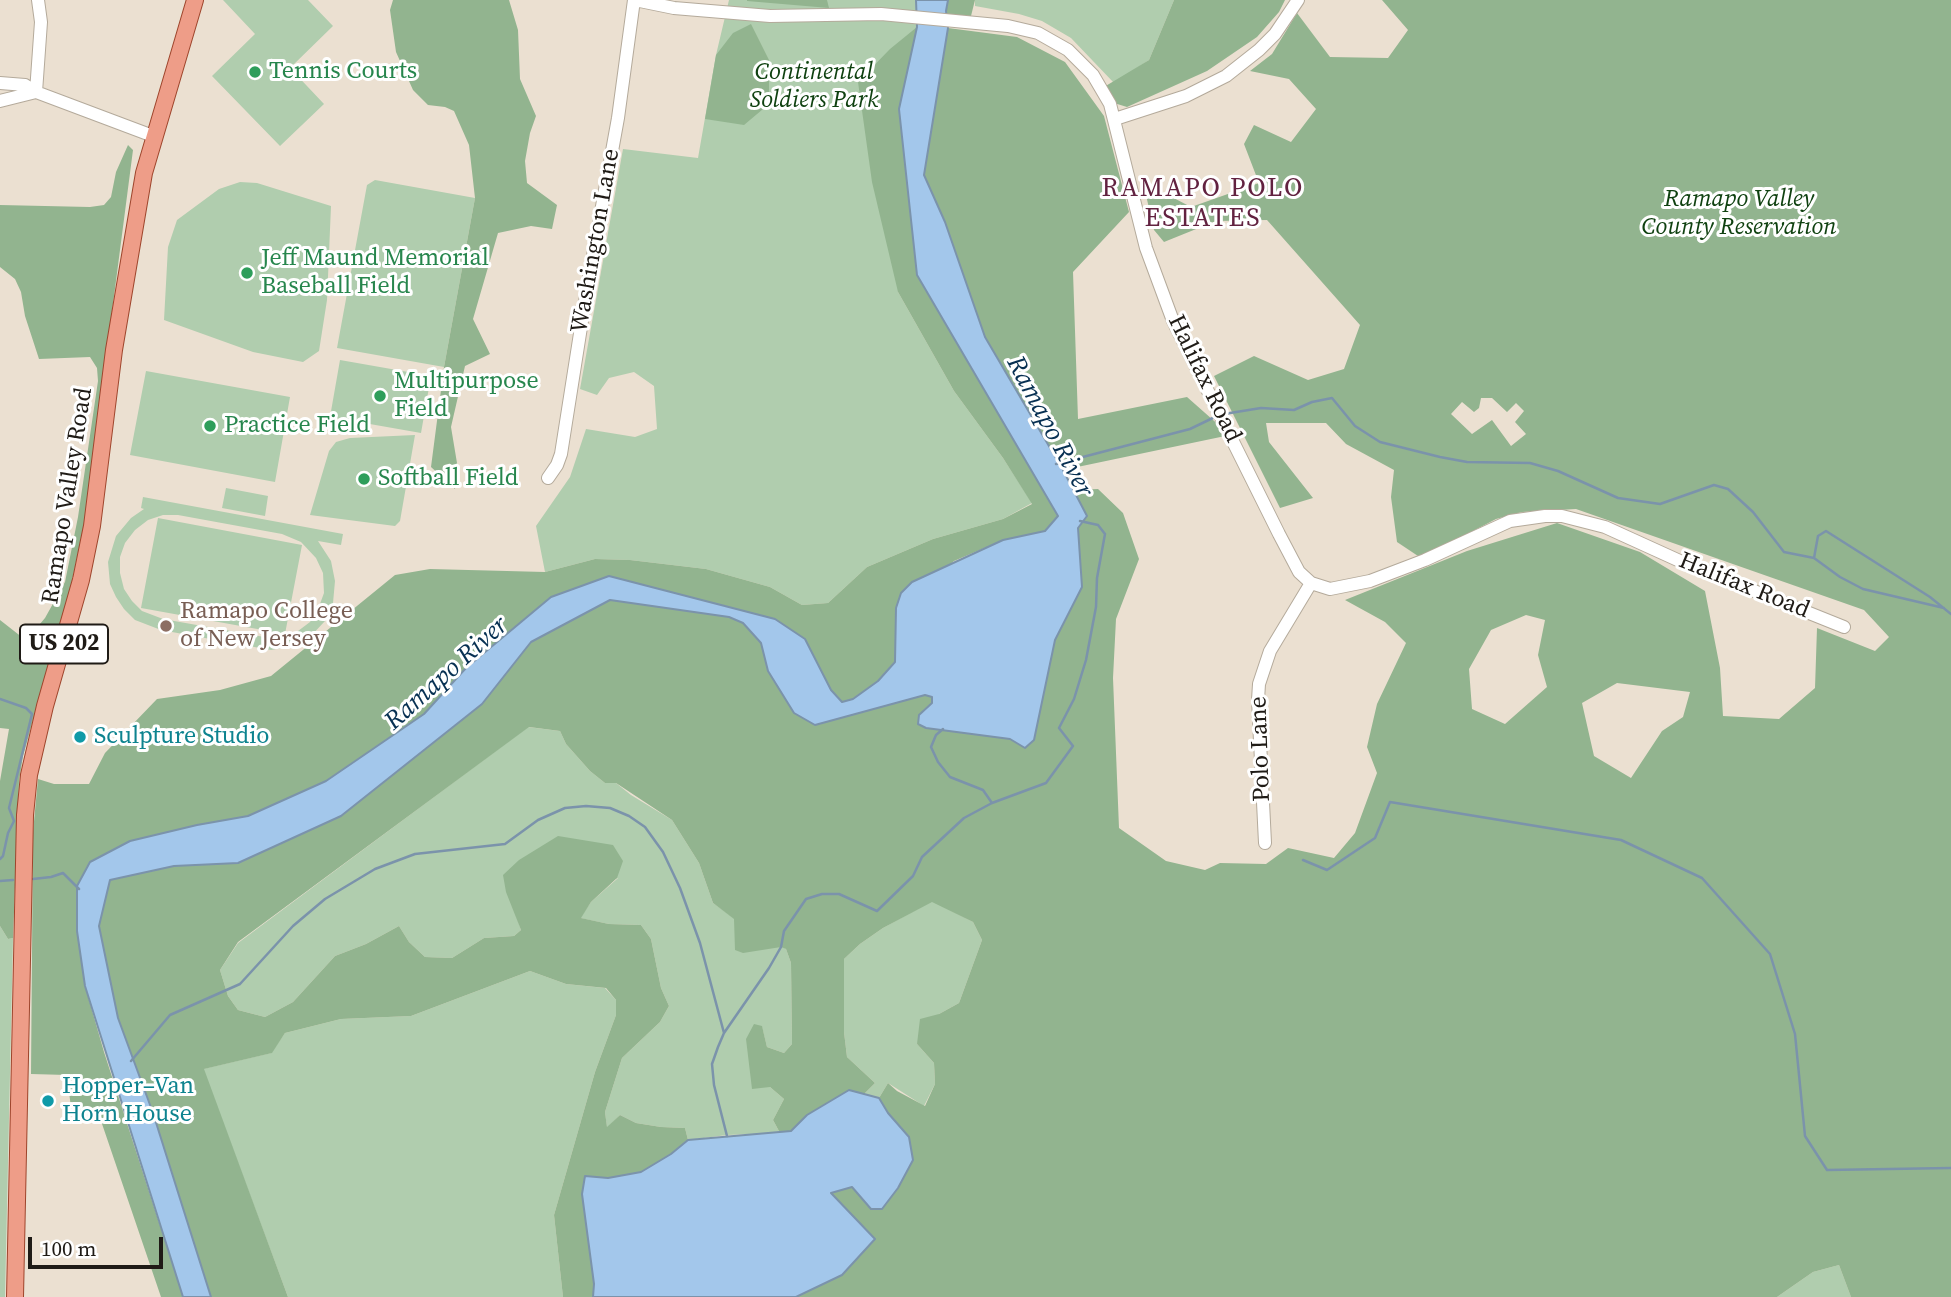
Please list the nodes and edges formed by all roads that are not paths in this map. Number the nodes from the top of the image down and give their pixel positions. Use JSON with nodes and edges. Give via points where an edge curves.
{"nodes":[{"id":1,"x":38,"y":0,"type":"edge"},
{"id":2,"x":194,"y":0,"type":"edge"},
{"id":3,"x":635,"y":0,"type":"edge"},
{"id":4,"x":1298,"y":0,"type":"edge"},
{"id":5,"x":0,"y":83,"type":"edge"},
{"id":6,"x":36,"y":92,"type":"junction"},
{"id":7,"x":0,"y":101,"type":"edge"},
{"id":8,"x":1115,"y":119,"type":"junction"},
{"id":9,"x":153,"y":136,"type":"junction"},
{"id":10,"x":548,"y":478,"type":"dead end"},
{"id":11,"x":1311,"y":583,"type":"junction"},
{"id":12,"x":1844,"y":627,"type":"dead end"},
{"id":13,"x":1265,"y":843,"type":"dead end"},
{"id":14,"x":15,"y":1297,"type":"edge"}],
"edges":[{"from":1,"to":6,"type":"street"},
{"from":2,"to":9,"type":"main road","name":"Ramapo Valley Road","number":"US 202"},
{"from":3,"to":8,"type":"street","name":"Halifax Road","via":[[770,16],[881,14],[1021,28],[1069,50],[1093,75]]},
{"from":3,"to":10,"type":"street","name":"Washington Lane","via":[[561,454]]},
{"from":4,"to":8,"type":"street","via":[[1275,34],[1226,76],[1186,96]]},
{"from":5,"to":6,"type":"street","via":[[18,83]]},
{"from":6,"to":7,"type":"street"},
{"from":6,"to":9,"type":"street"},
{"from":8,"to":11,"type":"street","name":"Halifax Road","via":[[1135,210],[1159,285],[1190,358],[1299,572]]},
{"from":9,"to":14,"type":"main road","name":"Ramapo Valley Road","number":"US 202","via":[[114,351],[92,526],[68,634],[35,744],[27,792]]},
{"from":11,"to":12,"type":"street","name":"Halifax Road","via":[[1339,589],[1370,581],[1510,521],[1562,516],[1605,527]]},
{"from":11,"to":13,"type":"street","name":"Polo Lane","via":[[1270,651],[1259,684]]}]}
